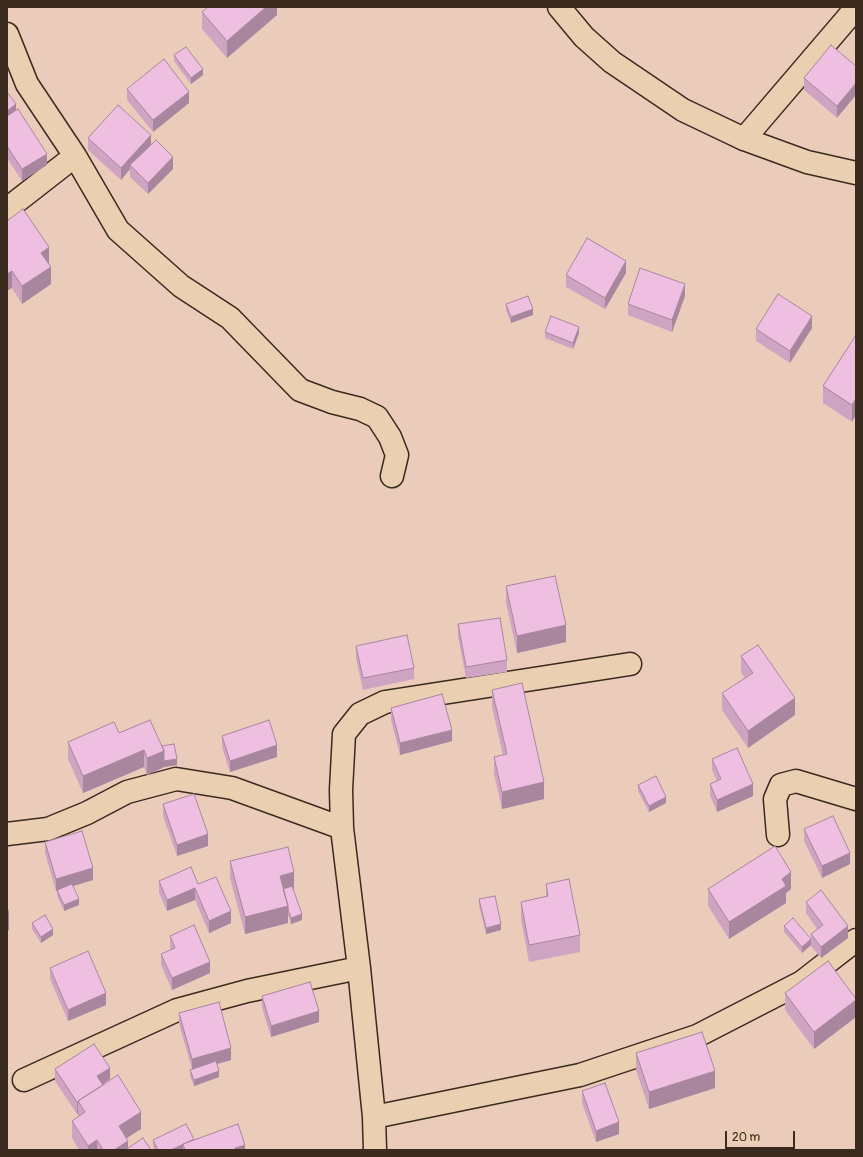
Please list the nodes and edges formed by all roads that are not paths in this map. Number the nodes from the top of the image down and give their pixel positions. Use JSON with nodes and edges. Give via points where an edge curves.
{"nodes":[{"id":1,"x":559,"y":7,"type":"edge"},
{"id":2,"x":856,"y":8,"type":"edge"},
{"id":3,"x":7,"y":34,"type":"edge"},
{"id":4,"x":744,"y":139,"type":"junction"},
{"id":5,"x":75,"y":156,"type":"junction"},
{"id":6,"x":856,"y":173,"type":"edge"},
{"id":7,"x":7,"y":209,"type":"edge"},
{"id":8,"x":392,"y":476,"type":"dead end"},
{"id":9,"x":630,"y":664,"type":"dead end"},
{"id":10,"x":856,"y":799,"type":"edge"},
{"id":11,"x":342,"y":828,"type":"junction"},
{"id":12,"x":7,"y":834,"type":"edge"},
{"id":13,"x":778,"y":835,"type":"dead end"},
{"id":14,"x":856,"y":940,"type":"edge"},
{"id":15,"x":359,"y":968,"type":"junction"},
{"id":16,"x":24,"y":1080,"type":"dead end"},
{"id":17,"x":374,"y":1117,"type":"junction"},
{"id":18,"x":375,"y":1150,"type":"edge"}],
"edges":[{"from":1,"to":4,"type":"street","via":[[584,37],[612,62],[683,110]]},
{"from":2,"to":4,"type":"street"},
{"from":3,"to":5,"type":"street","via":[[27,84]]},
{"from":4,"to":6,"type":"street","via":[[807,162]]},
{"from":5,"to":7,"type":"street"},
{"from":5,"to":8,"type":"street","via":[[118,230],[181,286],[230,318],[300,390],[377,417],[397,454]]},
{"from":9,"to":11,"type":"street","via":[[385,702],[360,714],[344,734]]},
{"from":10,"to":13,"type":"street","via":[[796,781],[782,784],[775,799]]},
{"from":11,"to":12,"type":"street","via":[[232,788],[176,780],[127,792],[48,829]]},
{"from":11,"to":15,"type":"street"},
{"from":14,"to":17,"type":"street","via":[[802,982],[697,1036],[580,1075]]},
{"from":15,"to":16,"type":"street","via":[[247,991],[177,1010]]},
{"from":15,"to":17,"type":"street"},
{"from":17,"to":18,"type":"street"}]}
